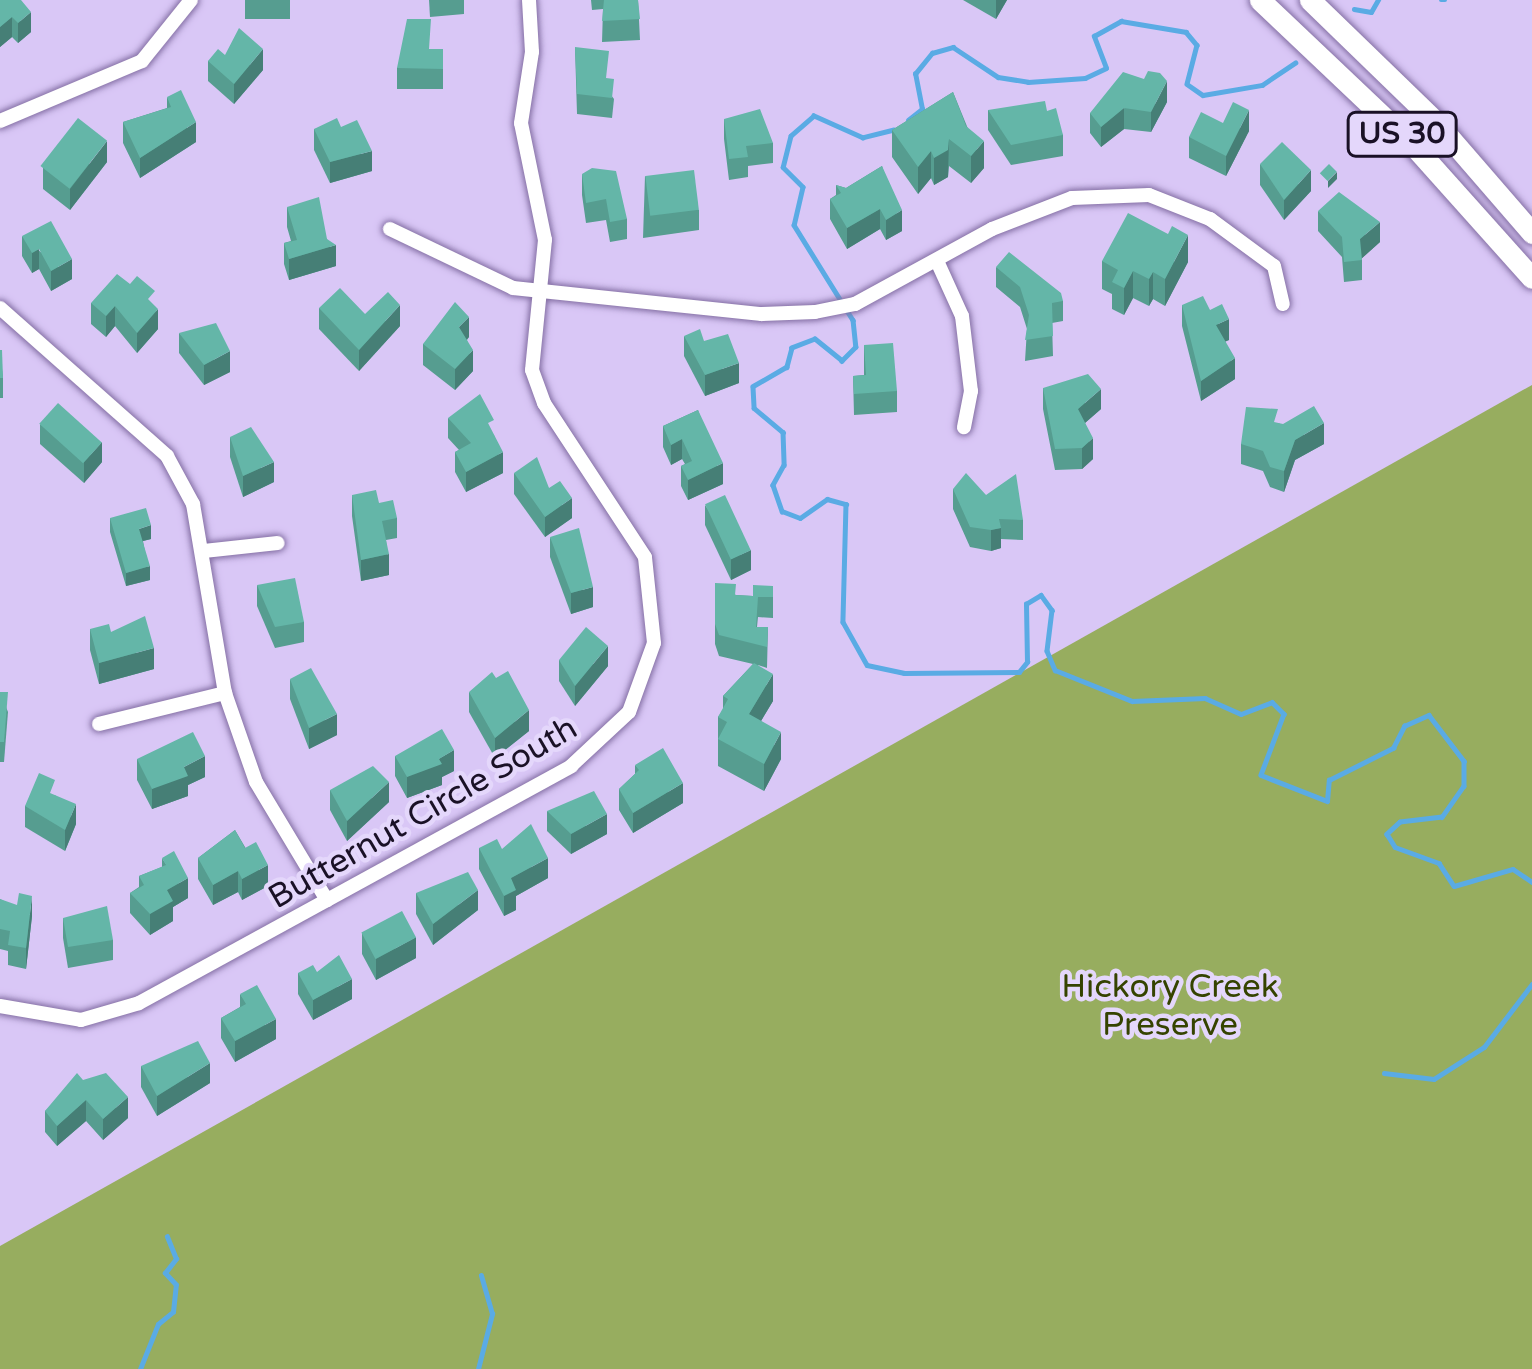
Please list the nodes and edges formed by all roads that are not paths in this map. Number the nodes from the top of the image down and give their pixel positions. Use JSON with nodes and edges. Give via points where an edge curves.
{"nodes":[{"id":1,"x":191,"y":0,"type":"edge"},
{"id":2,"x":529,"y":0,"type":"edge"},
{"id":3,"x":1260,"y":0,"type":"edge"},
{"id":4,"x":1310,"y":0,"type":"edge"},
{"id":5,"x":0,"y":121,"type":"edge"},
{"id":6,"x":390,"y":229,"type":"dead end"},
{"id":7,"x":1532,"y":233,"type":"edge"},
{"id":8,"x":938,"y":261,"type":"junction"},
{"id":9,"x":1532,"y":278,"type":"edge"},
{"id":10,"x":536,"y":291,"type":"junction"},
{"id":11,"x":1282,"y":304,"type":"dead end"},
{"id":12,"x":0,"y":308,"type":"edge"},
{"id":13,"x":964,"y":427,"type":"dead end"},
{"id":14,"x":278,"y":543,"type":"dead end"},
{"id":15,"x":204,"y":551,"type":"junction"},
{"id":16,"x":225,"y":693,"type":"junction"},
{"id":17,"x":99,"y":724,"type":"dead end"},
{"id":18,"x":327,"y":900,"type":"junction"},
{"id":19,"x":0,"y":1006,"type":"edge"}],
"edges":[{"from":1,"to":5,"type":"street","via":[[142,61]]},
{"from":2,"to":10,"type":"street","name":"Butternut Circle South","via":[[532,52],[521,123],[544,240]]},
{"from":3,"to":9,"type":"main road","number":"US 30","via":[[1413,145]]},
{"from":4,"to":7,"type":"main road","number":"US 30","via":[[1436,122]]},
{"from":6,"to":10,"type":"street","via":[[513,288]]},
{"from":8,"to":10,"type":"street","via":[[848,305],[815,312]]},
{"from":8,"to":11,"type":"street","via":[[1072,198],[1149,195],[1210,219],[1274,266]]},
{"from":8,"to":13,"type":"street","via":[[962,316],[971,391]]},
{"from":10,"to":18,"type":"street","name":"Butternut Circle South","via":[[529,352],[537,388],[645,557],[655,610],[648,672],[617,728],[571,766]]},
{"from":12,"to":15,"type":"street","via":[[167,456],[193,504]]},
{"from":14,"to":15,"type":"street"},
{"from":15,"to":16,"type":"street"},
{"from":16,"to":17,"type":"street"},
{"from":16,"to":18,"type":"street","via":[[256,782]]},
{"from":18,"to":19,"type":"street","name":"Butternut Circle South","via":[[139,1003],[81,1020]]}]}
